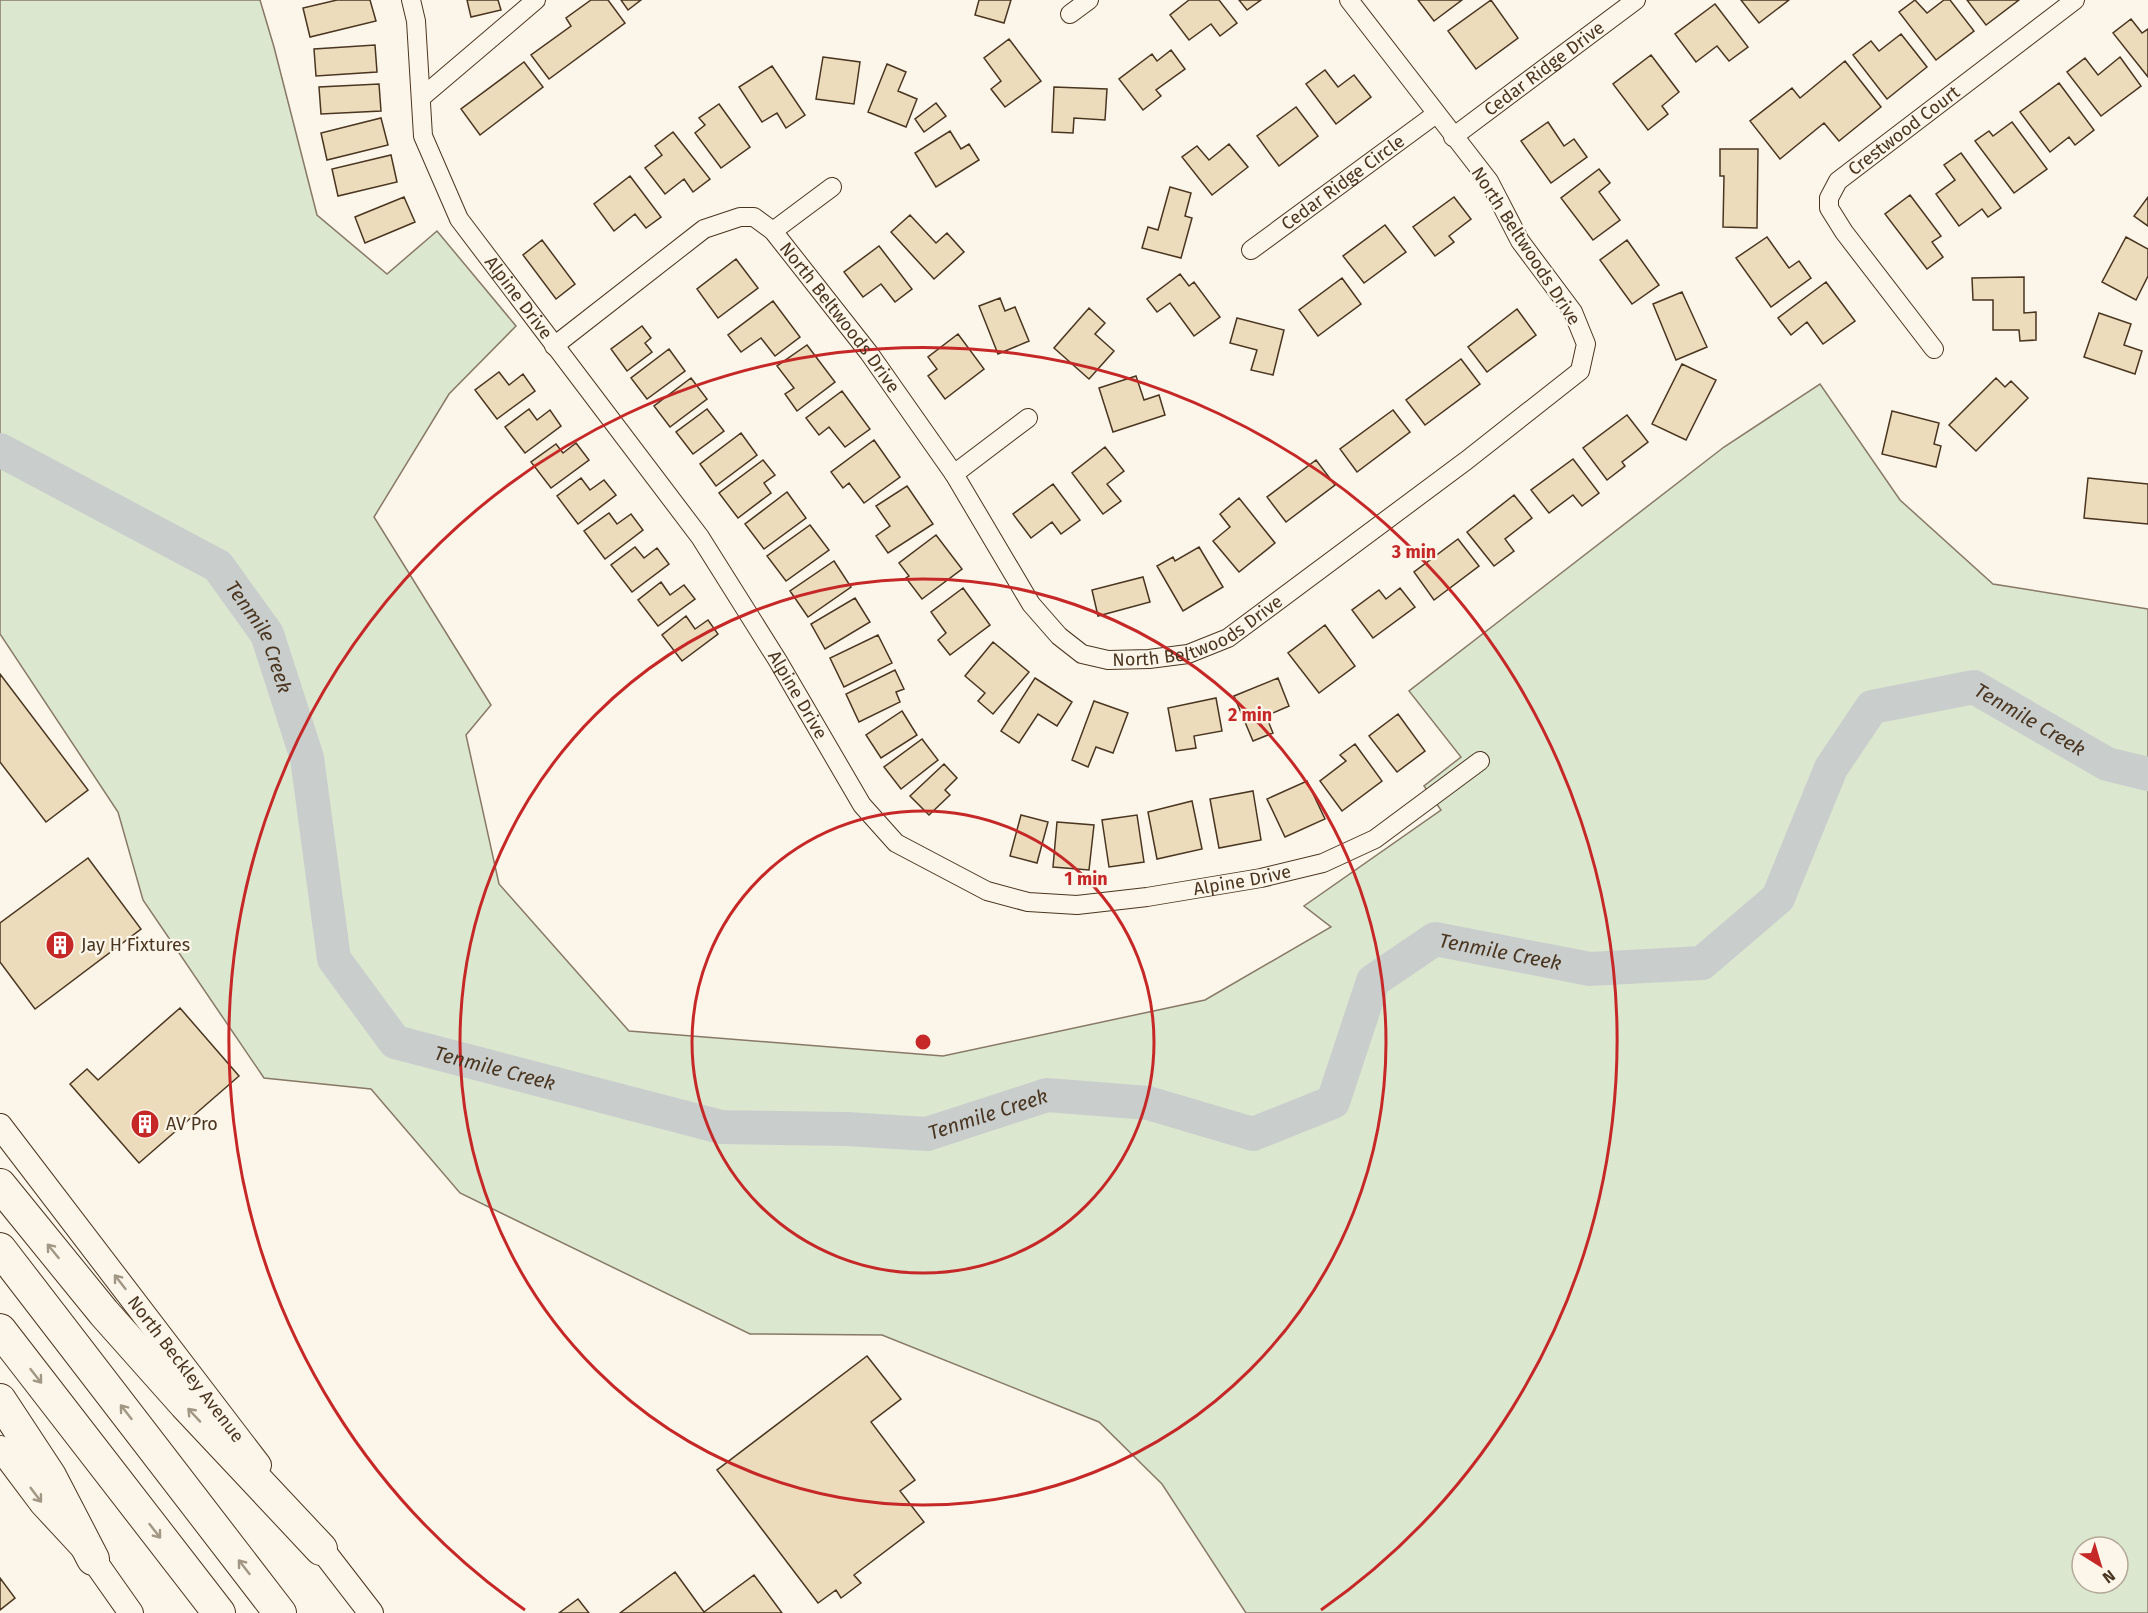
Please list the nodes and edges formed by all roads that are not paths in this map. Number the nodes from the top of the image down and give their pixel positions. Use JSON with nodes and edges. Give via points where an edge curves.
{"nodes":[{"id":1,"x":411,"y":0,"type":"edge"},
{"id":2,"x":536,"y":0,"type":"edge"},
{"id":3,"x":1089,"y":0,"type":"edge"},
{"id":4,"x":1349,"y":0,"type":"edge"},
{"id":5,"x":1636,"y":0,"type":"edge"},
{"id":6,"x":2067,"y":2,"type":"edge"},
{"id":7,"x":1070,"y":15,"type":"dead end"},
{"id":8,"x":422,"y":97,"type":"junction"},
{"id":9,"x":1436,"y":114,"type":"junction"},
{"id":10,"x":1453,"y":137,"type":"junction"},
{"id":11,"x":832,"y":187,"type":"dead end"},
{"id":12,"x":773,"y":231,"type":"junction"},
{"id":13,"x":1251,"y":250,"type":"dead end"},
{"id":14,"x":554,"y":346,"type":"junction"},
{"id":15,"x":1934,"y":349,"type":"dead end"},
{"id":16,"x":1028,"y":418,"type":"dead end"},
{"id":17,"x":954,"y":474,"type":"junction"},
{"id":18,"x":1480,"y":761,"type":"dead end"},
{"id":19,"x":0,"y":1126,"type":"edge"},
{"id":20,"x":0,"y":1185,"type":"edge"},
{"id":21,"x":0,"y":1249,"type":"edge"},
{"id":22,"x":0,"y":1330,"type":"edge"},
{"id":23,"x":0,"y":1400,"type":"edge"},
{"id":24,"x":0,"y":1448,"type":"edge"},
{"id":25,"x":321,"y":1549,"type":"junction"},
{"id":26,"x":93,"y":1559,"type":"junction"},
{"id":27,"x":131,"y":1613,"type":"edge"},
{"id":28,"x":219,"y":1613,"type":"edge"},
{"id":29,"x":280,"y":1613,"type":"edge"},
{"id":30,"x":372,"y":1613,"type":"edge"}],
"edges":[{"from":1,"to":8,"type":"street","name":"Alpine Drive","via":[[417,21]]},
{"from":2,"to":8,"type":"street"},
{"from":3,"to":7,"type":"street"},
{"from":4,"to":9,"type":"street","name":"North Beltwoods Drive"},
{"from":5,"to":10,"type":"street","name":"Cedar Ridge Drive"},
{"from":6,"to":15,"type":"street","name":"Crestwood Court","via":[[1838,181],[1829,198],[1829,208],[1844,232]]},
{"from":8,"to":14,"type":"street","name":"Alpine Drive","via":[[423,136],[459,219]]},
{"from":9,"to":10,"type":"street","name":"North Beltwoods Drive"},
{"from":9,"to":13,"type":"street","name":"Cedar Ridge Circle"},
{"from":10,"to":17,"type":"street","name":"North Beltwoods Drive","via":[[1489,181],[1520,241],[1573,312],[1586,344],[1580,371],[1228,638],[1188,654],[1149,659],[1108,660],[1082,654],[1059,636],[1031,604]]},
{"from":11,"to":12,"type":"street"},
{"from":12,"to":14,"type":"street","name":"North Beltwoods Drive","via":[[754,217],[740,217],[704,229]]},
{"from":12,"to":17,"type":"street","name":"North Beltwoods Drive","via":[[869,353]]},
{"from":14,"to":18,"type":"street","name":"Alpine Drive","via":[[700,537],[862,805],[896,843],[987,891],[1028,902],[1077,905],[1261,878],[1323,863],[1375,839]]},
{"from":16,"to":17,"type":"street"},
{"from":25,"to":19,"type":"main road","name":"North Beckley Avenue","one_way":true},
{"from":25,"to":20,"type":"highway","one_way":true,"via":[[177,1396]]},
{"from":29,"to":21,"type":"highway","one_way":true},
{"from":22,"to":28,"type":"highway","one_way":true},
{"from":23,"to":26,"type":"highway","via":[[50,1476]]},
{"from":24,"to":26,"type":"main road","one_way":true,"via":[[42,1504]]},
{"from":25,"to":30,"type":"main road","name":"North Beckley Avenue"},
{"from":26,"to":27,"type":"main road"}]}
